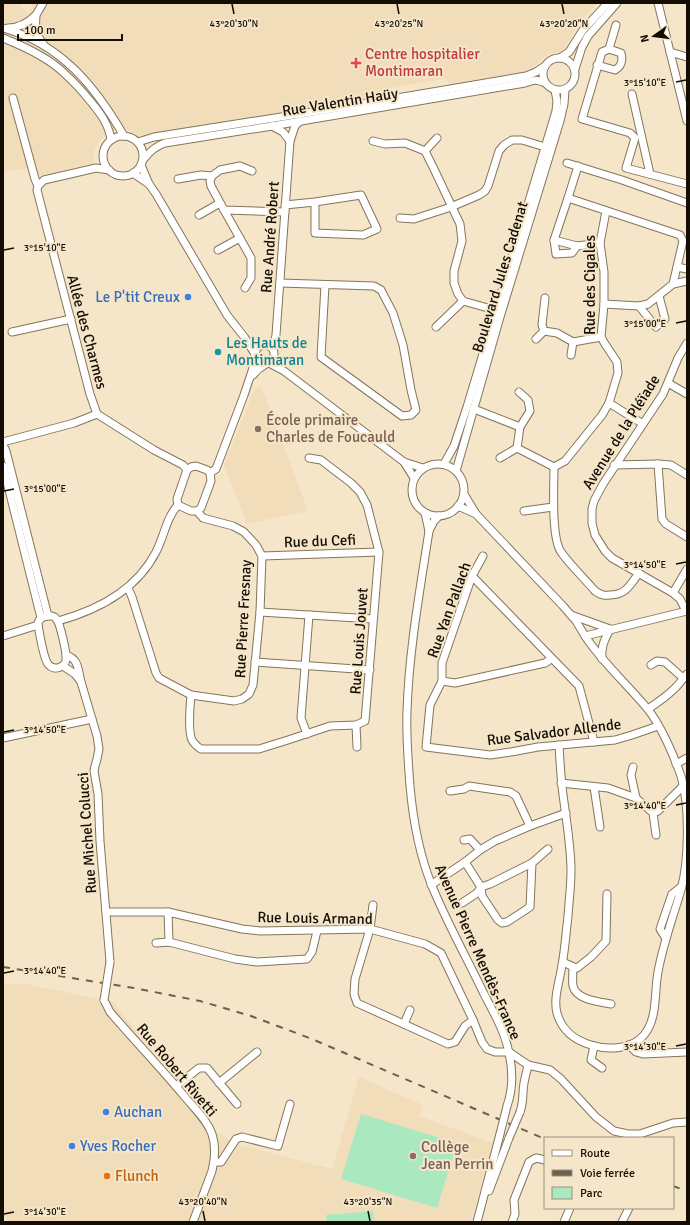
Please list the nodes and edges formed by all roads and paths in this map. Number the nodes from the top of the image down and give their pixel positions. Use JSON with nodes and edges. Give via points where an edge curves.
{"nodes":[{"id":1,"x":43,"y":3,"type":"edge"},
{"id":2,"x":608,"y":3,"type":"edge"},
{"id":3,"x":617,"y":3,"type":"edge"},
{"id":4,"x":658,"y":3,"type":"edge"},
{"id":5,"x":36,"y":15,"type":"junction"},
{"id":6,"x":616,"y":25,"type":"dead end"},
{"id":7,"x":4,"y":28,"type":"edge"},
{"id":8,"x":3,"y":38,"type":"edge"},
{"id":9,"x":45,"y":46,"type":"junction"},
{"id":10,"x":609,"y":49,"type":"junction"},
{"id":11,"x":670,"y":52,"type":"junction"},
{"id":12,"x":687,"y":57,"type":"edge"},
{"id":13,"x":560,"y":58,"type":"junction"},
{"id":14,"x":597,"y":65,"type":"junction"},
{"id":15,"x":545,"y":66,"type":"junction"},
{"id":16,"x":575,"y":69,"type":"junction"},
{"id":17,"x":546,"y":84,"type":"junction"},
{"id":18,"x":555,"y":90,"type":"junction"},
{"id":19,"x":564,"y":90,"type":"junction"},
{"id":20,"x":632,"y":94,"type":"dead end"},
{"id":21,"x":13,"y":98,"type":"dead end"},
{"id":22,"x":300,"y":121,"type":"junction"},
{"id":23,"x":687,"y":121,"type":"edge"},
{"id":24,"x":272,"y":126,"type":"junction"},
{"id":25,"x":124,"y":136,"type":"junction"},
{"id":26,"x":437,"y":138,"type":"dead end"},
{"id":27,"x":635,"y":138,"type":"junction"},
{"id":28,"x":111,"y":140,"type":"junction"},
{"id":29,"x":643,"y":140,"type":"junction"},
{"id":30,"x":290,"y":141,"type":"junction"},
{"id":31,"x":373,"y":141,"type":"dead end"},
{"id":32,"x":138,"y":142,"type":"junction"},
{"id":33,"x":545,"y":147,"type":"junction"},
{"id":34,"x":425,"y":151,"type":"junction"},
{"id":35,"x":103,"y":157,"type":"junction"},
{"id":36,"x":142,"y":163,"type":"junction"},
{"id":37,"x":568,"y":163,"type":"dead end"},
{"id":38,"x":578,"y":166,"type":"junction"},
{"id":39,"x":96,"y":168,"type":"junction"},
{"id":40,"x":626,"y":168,"type":"junction"},
{"id":41,"x":109,"y":170,"type":"junction"},
{"id":42,"x":252,"y":172,"type":"dead end"},
{"id":43,"x":133,"y":173,"type":"junction"},
{"id":44,"x":650,"y":174,"type":"junction"},
{"id":45,"x":212,"y":176,"type":"junction"},
{"id":46,"x":178,"y":179,"type":"dead end"},
{"id":47,"x":622,"y":180,"type":"junction"},
{"id":48,"x":149,"y":184,"type":"junction"},
{"id":49,"x":687,"y":184,"type":"edge"},
{"id":50,"x":38,"y":186,"type":"junction"},
{"id":51,"x":568,"y":198,"type":"junction"},
{"id":52,"x":315,"y":202,"type":"junction"},
{"id":53,"x":687,"y":203,"type":"edge"},
{"id":54,"x":222,"y":206,"type":"junction"},
{"id":55,"x":451,"y":207,"type":"junction"},
{"id":56,"x":285,"y":208,"type":"junction"},
{"id":57,"x":606,"y":211,"type":"junction"},
{"id":58,"x":199,"y":215,"type":"dead end"},
{"id":59,"x":400,"y":218,"type":"dead end"},
{"id":60,"x":240,"y":238,"type":"junction"},
{"id":61,"x":554,"y":240,"type":"junction"},
{"id":62,"x":600,"y":243,"type":"junction"},
{"id":63,"x":577,"y":246,"type":"junction"},
{"id":64,"x":218,"y":250,"type":"dead end"},
{"id":65,"x":677,"y":267,"type":"junction"},
{"id":66,"x":687,"y":269,"type":"edge"},
{"id":67,"x":687,"y":281,"type":"edge"},
{"id":68,"x":280,"y":283,"type":"junction"},
{"id":69,"x":673,"y":284,"type":"junction"},
{"id":70,"x":325,"y":285,"type":"junction"},
{"id":71,"x":245,"y":288,"type":"dead end"},
{"id":72,"x":658,"y":296,"type":"junction"},
{"id":73,"x":545,"y":298,"type":"dead end"},
{"id":74,"x":463,"y":301,"type":"junction"},
{"id":75,"x":604,"y":304,"type":"junction"},
{"id":76,"x":639,"y":306,"type":"junction"},
{"id":77,"x":495,"y":310,"type":"junction"},
{"id":78,"x":71,"y":319,"type":"junction"},
{"id":79,"x":436,"y":327,"type":"dead end"},
{"id":80,"x":544,"y":331,"type":"junction"},
{"id":81,"x":12,"y":332,"type":"dead end"},
{"id":82,"x":276,"y":335,"type":"junction"},
{"id":83,"x":602,"y":337,"type":"junction"},
{"id":84,"x":246,"y":338,"type":"junction"},
{"id":85,"x":536,"y":339,"type":"dead end"},
{"id":86,"x":573,"y":342,"type":"junction"},
{"id":87,"x":687,"y":343,"type":"edge"},
{"id":88,"x":263,"y":345,"type":"junction"},
{"id":89,"x":274,"y":352,"type":"junction"},
{"id":90,"x":571,"y":354,"type":"dead end"},
{"id":91,"x":256,"y":357,"type":"junction"},
{"id":92,"x":267,"y":364,"type":"junction"},
{"id":93,"x":284,"y":371,"type":"junction"},
{"id":94,"x":251,"y":377,"type":"junction"},
{"id":95,"x":668,"y":383,"type":"junction"},
{"id":96,"x":519,"y":392,"type":"dead end"},
{"id":97,"x":687,"y":394,"type":"edge"},
{"id":98,"x":609,"y":403,"type":"junction"},
{"id":99,"x":474,"y":409,"type":"junction"},
{"id":100,"x":97,"y":414,"type":"junction"},
{"id":101,"x":643,"y":424,"type":"junction"},
{"id":102,"x":520,"y":427,"type":"junction"},
{"id":103,"x":3,"y":443,"type":"edge"},
{"id":104,"x":517,"y":448,"type":"junction"},
{"id":105,"x":309,"y":458,"type":"dead end"},
{"id":106,"x":500,"y":458,"type":"dead end"},
{"id":107,"x":404,"y":462,"type":"junction"},
{"id":108,"x":444,"y":464,"type":"junction"},
{"id":109,"x":658,"y":464,"type":"junction"},
{"id":110,"x":614,"y":465,"type":"junction"},
{"id":111,"x":3,"y":466,"type":"edge"},
{"id":112,"x":554,"y":467,"type":"junction"},
{"id":113,"x":423,"y":468,"type":"junction"},
{"id":114,"x":187,"y":470,"type":"junction"},
{"id":115,"x":456,"y":471,"type":"junction"},
{"id":116,"x":210,"y":473,"type":"junction"},
{"id":117,"x":687,"y":475,"type":"edge"},
{"id":118,"x":414,"y":478,"type":"junction"},
{"id":119,"x":464,"y":494,"type":"junction"},
{"id":120,"x":178,"y":505,"type":"junction"},
{"id":121,"x":458,"y":506,"type":"junction"},
{"id":122,"x":553,"y":507,"type":"junction"},
{"id":123,"x":197,"y":511,"type":"junction"},
{"id":124,"x":524,"y":511,"type":"dead end"},
{"id":125,"x":425,"y":513,"type":"junction"},
{"id":126,"x":476,"y":514,"type":"junction"},
{"id":127,"x":439,"y":516,"type":"junction"},
{"id":128,"x":429,"y":531,"type":"junction"},
{"id":129,"x":687,"y":537,"type":"edge"},
{"id":130,"x":379,"y":552,"type":"junction"},
{"id":131,"x":262,"y":556,"type":"junction"},
{"id":132,"x":483,"y":556,"type":"dead end"},
{"id":133,"x":687,"y":569,"type":"edge"},
{"id":134,"x":639,"y":573,"type":"junction"},
{"id":135,"x":472,"y":576,"type":"junction"},
{"id":136,"x":128,"y":588,"type":"junction"},
{"id":137,"x":673,"y":593,"type":"junction"},
{"id":138,"x":686,"y":611,"type":"edge"},
{"id":139,"x":260,"y":612,"type":"junction"},
{"id":140,"x":309,"y":615,"type":"junction"},
{"id":141,"x":571,"y":615,"type":"junction"},
{"id":142,"x":45,"y":617,"type":"junction"},
{"id":143,"x":373,"y":619,"type":"junction"},
{"id":144,"x":58,"y":620,"type":"junction"},
{"id":145,"x":38,"y":625,"type":"junction"},
{"id":146,"x":610,"y":629,"type":"junction"},
{"id":147,"x":3,"y":636,"type":"edge"},
{"id":148,"x":585,"y":636,"type":"junction"},
{"id":149,"x":66,"y":655,"type":"junction"},
{"id":150,"x":551,"y":659,"type":"junction"},
{"id":151,"x":602,"y":659,"type":"junction"},
{"id":152,"x":255,"y":662,"type":"junction"},
{"id":153,"x":306,"y":665,"type":"junction"},
{"id":154,"x":651,"y":665,"type":"dead end"},
{"id":155,"x":63,"y":666,"type":"junction"},
{"id":156,"x":370,"y":670,"type":"junction"},
{"id":157,"x":685,"y":676,"type":"edge"},
{"id":158,"x":442,"y":681,"type":"junction"},
{"id":159,"x":81,"y":682,"type":"junction"},
{"id":160,"x":191,"y":696,"type":"junction"},
{"id":161,"x":648,"y":709,"type":"junction"},
{"id":162,"x":92,"y":719,"type":"junction"},
{"id":163,"x":356,"y":725,"type":"junction"},
{"id":164,"x":658,"y":726,"type":"junction"},
{"id":165,"x":307,"y":734,"type":"junction"},
{"id":166,"x":3,"y":738,"type":"edge"},
{"id":167,"x":594,"y":742,"type":"junction"},
{"id":168,"x":559,"y":745,"type":"junction"},
{"id":169,"x":357,"y":747,"type":"dead end"},
{"id":170,"x":687,"y":758,"type":"edge"},
{"id":171,"x":676,"y":764,"type":"junction"},
{"id":172,"x":632,"y":767,"type":"dead end"},
{"id":173,"x":562,"y":783,"type":"junction"},
{"id":174,"x":594,"y":786,"type":"junction"},
{"id":175,"x":683,"y":786,"type":"junction"},
{"id":176,"x":450,"y":791,"type":"dead end"},
{"id":177,"x":636,"y":798,"type":"junction"},
{"id":178,"x":687,"y":803,"type":"edge"},
{"id":179,"x":566,"y":813,"type":"junction"},
{"id":180,"x":653,"y":813,"type":"junction"},
{"id":181,"x":530,"y":826,"type":"junction"},
{"id":182,"x":600,"y":827,"type":"dead end"},
{"id":183,"x":656,"y":835,"type":"dead end"},
{"id":184,"x":464,"y":840,"type":"dead end"},
{"id":185,"x":548,"y":849,"type":"dead end"},
{"id":186,"x":480,"y":850,"type":"junction"},
{"id":187,"x":465,"y":862,"type":"junction"},
{"id":188,"x":532,"y":863,"type":"junction"},
{"id":189,"x":432,"y":885,"type":"junction"},
{"id":190,"x":481,"y":887,"type":"junction"},
{"id":191,"x":607,"y":894,"type":"dead end"},
{"id":192,"x":462,"y":904,"type":"dead end"},
{"id":193,"x":373,"y":905,"type":"dead end"},
{"id":194,"x":106,"y":912,"type":"junction"},
{"id":195,"x":168,"y":912,"type":"junction"},
{"id":196,"x":370,"y":929,"type":"junction"},
{"id":197,"x":317,"y":931,"type":"junction"},
{"id":198,"x":169,"y":942,"type":"junction"},
{"id":199,"x":156,"y":943,"type":"dead end"},
{"id":200,"x":110,"y":962,"type":"joint"},
{"id":201,"x":563,"y":963,"type":"junction"},
{"id":202,"x":573,"y":967,"type":"junction"},
{"id":203,"x":611,"y":1004,"type":"dead end"},
{"id":204,"x":410,"y":1010,"type":"dead end"},
{"id":205,"x":473,"y":1020,"type":"junction"},
{"id":206,"x":404,"y":1024,"type":"junction"},
{"id":207,"x":629,"y":1045,"type":"junction"},
{"id":208,"x":594,"y":1046,"type":"junction"},
{"id":209,"x":257,"y":1052,"type":"dead end"},
{"id":210,"x":509,"y":1052,"type":"junction"},
{"id":211,"x":687,"y":1052,"type":"edge"},
{"id":212,"x":528,"y":1065,"type":"junction"},
{"id":213,"x":602,"y":1068,"type":"dead end"},
{"id":214,"x":219,"y":1083,"type":"junction"},
{"id":215,"x":176,"y":1086,"type":"junction"},
{"id":216,"x":237,"y":1104,"type":"dead end"},
{"id":217,"x":290,"y":1104,"type":"dead end"},
{"id":218,"x":687,"y":1122,"type":"edge"},
{"id":219,"x":544,"y":1160,"type":"edge"},
{"id":220,"x":214,"y":1162,"type":"junction"},
{"id":221,"x":570,"y":1209,"type":"edge"},
{"id":222,"x":628,"y":1209,"type":"edge"},
{"id":223,"x":478,"y":1220,"type":"edge"},
{"id":224,"x":193,"y":1222,"type":"edge"},
{"id":225,"x":512,"y":1222,"type":"edge"},
{"id":226,"x":564,"y":1222,"type":"edge"},
{"id":227,"x":622,"y":1222,"type":"edge"}],
"edges":[{"from":1,"to":5,"type":"street"},
{"from":2,"to":13,"type":"street","via":[[583,30],[569,52]]},
{"from":3,"to":16,"type":"street","via":[[588,36]]},
{"from":4,"to":11,"type":"street"},
{"from":5,"to":7,"type":"street","via":[[21,26]]},
{"from":5,"to":9,"type":"street","via":[[36,33]]},
{"from":6,"to":10,"type":"street"},
{"from":7,"to":9,"type":"street"},
{"from":8,"to":28,"type":"street","via":[[63,71],[95,107],[108,126]]},
{"from":9,"to":25,"type":"street","via":[[63,58],[93,88]]},
{"from":10,"to":14,"type":"street","via":[[602,52]]},
{"from":10,"to":14,"type":"street","via":[[621,53],[623,59],[620,67],[615,70]]},
{"from":11,"to":12,"type":"street"},
{"from":11,"to":23,"type":"street"},
{"from":13,"to":15,"type":"street","via":[[551,60]]},
{"from":13,"to":16,"type":"street","via":[[566,59]]},
{"from":14,"to":27,"type":"street","via":[[582,119],[630,133]]},
{"from":15,"to":17,"type":"street","via":[[543,76]]},
{"from":15,"to":32,"type":"street","name":"Rue Valentin Haüy","via":[[526,76],[154,137]]},
{"from":16,"to":19,"type":"street","via":[[573,83]]},
{"from":17,"to":18,"type":"street"},
{"from":17,"to":22,"type":"street","name":"Rue Valentin Haüy","via":[[537,80]]},
{"from":18,"to":19,"type":"street"},
{"from":18,"to":33,"type":"street","name":"Boulevard Jules Cadenat","via":[[556,111]]},
{"from":19,"to":99,"type":"street","name":"Boulevard Jules Cadenat","via":[[560,121]]},
{"from":20,"to":29,"type":"street"},
{"from":21,"to":50,"type":"street","name":"Allée des Charmes"},
{"from":22,"to":24,"type":"street","name":"Rue Valentin Haüy"},
{"from":22,"to":30,"type":"street","name":"Rue André Robert","via":[[295,126]]},
{"from":24,"to":30,"type":"street","via":[[283,132]]},
{"from":24,"to":36,"type":"street","name":"Rue Valentin Haüy","via":[[159,144],[149,152]]},
{"from":25,"to":28,"type":"street"},
{"from":25,"to":32,"type":"street","via":[[132,137]]},
{"from":26,"to":34,"type":"street"},
{"from":27,"to":29,"type":"street"},
{"from":27,"to":40,"type":"street"},
{"from":28,"to":35,"type":"street","via":[[104,150]]},
{"from":29,"to":44,"type":"street"},
{"from":30,"to":56,"type":"street","name":"Rue André Robert"},
{"from":31,"to":34,"type":"street","via":[[385,144],[405,143]]},
{"from":32,"to":36,"type":"street","via":[[143,154]]},
{"from":33,"to":55,"type":"street","via":[[522,140],[512,140],[504,145],[499,151],[485,191]]},
{"from":33,"to":77,"type":"street","name":"Boulevard Jules Cadenat"},
{"from":34,"to":55,"type":"street"},
{"from":35,"to":39,"type":"street"},
{"from":35,"to":41,"type":"street"},
{"from":36,"to":43,"type":"street"},
{"from":36,"to":48,"type":"street"},
{"from":37,"to":38,"type":"street"},
{"from":38,"to":47,"type":"street"},
{"from":38,"to":51,"type":"street"},
{"from":39,"to":41,"type":"street"},
{"from":39,"to":50,"type":"street","via":[[44,180]]},
{"from":40,"to":44,"type":"street"},
{"from":40,"to":47,"type":"street"},
{"from":41,"to":43,"type":"street","via":[[120,175]]},
{"from":42,"to":45,"type":"street","via":[[240,166],[220,170]]},
{"from":43,"to":48,"type":"street"},
{"from":44,"to":49,"type":"street"},
{"from":45,"to":46,"type":"street"},
{"from":45,"to":54,"type":"street","via":[[211,186]]},
{"from":47,"to":53,"type":"street"},
{"from":48,"to":84,"type":"street","via":[[227,315]]},
{"from":50,"to":78,"type":"street","name":"Allée des Charmes"},
{"from":51,"to":57,"type":"street"},
{"from":51,"to":61,"type":"street"},
{"from":52,"to":52,"type":"street","via":[[315,233],[363,235],[377,229],[361,195]]},
{"from":52,"to":56,"type":"street"},
{"from":54,"to":56,"type":"street"},
{"from":54,"to":58,"type":"street"},
{"from":54,"to":60,"type":"street"},
{"from":55,"to":59,"type":"street","via":[[414,219]]},
{"from":55,"to":74,"type":"street","via":[[460,224],[462,241],[454,270],[454,284]]},
{"from":56,"to":68,"type":"street","name":"Rue André Robert"},
{"from":57,"to":62,"type":"street","name":"Rue des Cigales"},
{"from":57,"to":65,"type":"street","via":[[680,234],[683,241]]},
{"from":60,"to":64,"type":"street"},
{"from":60,"to":71,"type":"street","via":[[251,258],[251,278]]},
{"from":61,"to":63,"type":"street"},
{"from":61,"to":63,"type":"street","via":[[556,254],[572,253]]},
{"from":62,"to":63,"type":"street"},
{"from":62,"to":75,"type":"street","name":"Rue des Cigales","via":[[604,272]]},
{"from":65,"to":66,"type":"street"},
{"from":65,"to":69,"type":"street"},
{"from":67,"to":69,"type":"street"},
{"from":68,"to":70,"type":"street"},
{"from":68,"to":82,"type":"street","name":"Rue André Robert"},
{"from":69,"to":72,"type":"street"},
{"from":70,"to":70,"type":"street","via":[[321,356],[402,416],[410,415],[416,410],[403,345],[393,313],[381,290],[374,286]]},
{"from":72,"to":76,"type":"street","via":[[648,304]]},
{"from":72,"to":76,"type":"street","via":[[665,319],[656,327]]},
{"from":73,"to":80,"type":"street","via":[[542,325]]},
{"from":74,"to":77,"type":"street"},
{"from":74,"to":79,"type":"street"},
{"from":75,"to":76,"type":"street"},
{"from":75,"to":83,"type":"street","name":"Rue des Cigales"},
{"from":77,"to":108,"type":"street","name":"Boulevard Jules Cadenat","via":[[454,446]]},
{"from":78,"to":81,"type":"street"},
{"from":78,"to":100,"type":"street","name":"Allée des Charmes"},
{"from":80,"to":85,"type":"street"},
{"from":80,"to":86,"type":"street","via":[[557,333]]},
{"from":82,"to":88,"type":"street"},
{"from":82,"to":89,"type":"street","name":"Rue André Robert"},
{"from":83,"to":86,"type":"street"},
{"from":83,"to":98,"type":"street","name":"Rue des Cigales","via":[[617,362],[618,373]]},
{"from":84,"to":88,"type":"street"},
{"from":84,"to":91,"type":"street"},
{"from":86,"to":90,"type":"street"},
{"from":87,"to":95,"type":"street","name":"Avenue de la Pléïade"},
{"from":88,"to":89,"type":"street"},
{"from":88,"to":91,"type":"street","via":[[257,348]]},
{"from":89,"to":92,"type":"street","via":[[273,360]]},
{"from":89,"to":93,"type":"street"},
{"from":91,"to":92,"type":"street","via":[[261,364]]},
{"from":91,"to":94,"type":"street"},
{"from":92,"to":93,"type":"street"},
{"from":92,"to":94,"type":"street"},
{"from":93,"to":107,"type":"street"},
{"from":94,"to":116,"type":"street","via":[[216,469]]},
{"from":95,"to":97,"type":"street"},
{"from":95,"to":101,"type":"street","name":"Avenue de la Pléïade"},
{"from":96,"to":102,"type":"street","via":[[528,400],[530,411]]},
{"from":98,"to":101,"type":"street"},
{"from":98,"to":112,"type":"street","name":"Rue des Cigales","via":[[602,416],[566,461]]},
{"from":99,"to":102,"type":"street"},
{"from":99,"to":115,"type":"street","name":"Boulevard Jules Cadenat"},
{"from":100,"to":103,"type":"street"},
{"from":100,"to":114,"type":"street","via":[[183,465]]},
{"from":101,"to":110,"type":"street","name":"Avenue de la Pléïade"},
{"from":102,"to":104,"type":"street"},
{"from":103,"to":142,"type":"street"},
{"from":104,"to":106,"type":"street"},
{"from":104,"to":112,"type":"street"},
{"from":105,"to":130,"type":"street","name":"Rue Louis Jouvet","via":[[321,460],[360,492],[367,505]]},
{"from":107,"to":113,"type":"street"},
{"from":107,"to":118,"type":"street"},
{"from":108,"to":113,"type":"street"},
{"from":108,"to":115,"type":"street"},
{"from":109,"to":110,"type":"street"},
{"from":109,"to":117,"type":"street","via":[[671,465]]},
{"from":109,"to":129,"type":"street","via":[[662,519]]},
{"from":110,"to":134,"type":"street","name":"Avenue de la Pléïade","via":[[594,501],[592,523],[595,535],[605,551],[612,558]]},
{"from":111,"to":142,"type":"street"},
{"from":112,"to":122,"type":"street"},
{"from":113,"to":118,"type":"street"},
{"from":114,"to":116,"type":"street","via":[[196,466]]},
{"from":114,"to":120,"type":"street","via":[[177,499]]},
{"from":115,"to":119,"type":"street","via":[[464,486]]},
{"from":116,"to":123,"type":"street","via":[[211,481],[201,508]]},
{"from":118,"to":125,"type":"street","via":[[412,498]]},
{"from":119,"to":121,"type":"street"},
{"from":119,"to":126,"type":"street"},
{"from":120,"to":123,"type":"street","name":"Rue Pierre Fresnay"},
{"from":120,"to":136,"type":"street","via":[[172,512],[156,553]]},
{"from":121,"to":126,"type":"street"},
{"from":121,"to":127,"type":"street","via":[[452,512]]},
{"from":122,"to":124,"type":"street"},
{"from":122,"to":134,"type":"street","via":[[560,552],[595,591],[602,596],[617,595],[626,591]]},
{"from":123,"to":131,"type":"street","name":"Rue Pierre Fresnay","via":[[203,518],[233,526],[244,532]]},
{"from":125,"to":127,"type":"street"},
{"from":125,"to":128,"type":"street","name":"Avenue Pierre Mendès-France"},
{"from":126,"to":141,"type":"street"},
{"from":127,"to":128,"type":"street","name":"Avenue Pierre Mendès-France"},
{"from":128,"to":189,"type":"street","name":"Avenue Pierre Mendès-France","via":[[409,671],[407,735],[413,816],[422,858]]},
{"from":130,"to":131,"type":"street","name":"Rue du Cefi"},
{"from":130,"to":143,"type":"street","name":"Rue Louis Jouvet"},
{"from":131,"to":139,"type":"street","name":"Rue Pierre Fresnay"},
{"from":132,"to":135,"type":"street","name":"Rue Yan Pallach"},
{"from":133,"to":137,"type":"street"},
{"from":134,"to":137,"type":"street","name":"Avenue de la Pléïade"},
{"from":135,"to":150,"type":"street"},
{"from":135,"to":158,"type":"street","name":"Rue Yan Pallach","via":[[442,663]]},
{"from":136,"to":144,"type":"street","via":[[95,609]]},
{"from":136,"to":160,"type":"street","name":"Rue Pierre Fresnay","via":[[156,673],[159,678]]},
{"from":137,"to":138,"type":"street","name":"Avenue de la Pléïade","via":[[680,599]]},
{"from":138,"to":146,"type":"street"},
{"from":139,"to":140,"type":"street"},
{"from":139,"to":152,"type":"street","name":"Rue Pierre Fresnay"},
{"from":140,"to":143,"type":"street"},
{"from":140,"to":153,"type":"street"},
{"from":141,"to":146,"type":"street"},
{"from":141,"to":148,"type":"street"},
{"from":142,"to":144,"type":"street","via":[[52,616]]},
{"from":142,"to":145,"type":"street"},
{"from":143,"to":156,"type":"street","name":"Rue Louis Jouvet"},
{"from":144,"to":149,"type":"street"},
{"from":145,"to":147,"type":"street"},
{"from":145,"to":155,"type":"street","via":[[49,666]]},
{"from":146,"to":148,"type":"street"},
{"from":146,"to":151,"type":"street","via":[[603,642]]},
{"from":148,"to":151,"type":"street"},
{"from":149,"to":155,"type":"street"},
{"from":149,"to":159,"type":"street","name":"Rue Michel Colucci","via":[[74,658]]},
{"from":150,"to":158,"type":"street","name":"Rue Yan Pallach","via":[[455,683]]},
{"from":150,"to":167,"type":"street","via":[[579,686]]},
{"from":151,"to":161,"type":"street"},
{"from":152,"to":153,"type":"street"},
{"from":152,"to":160,"type":"street","name":"Rue Pierre Fresnay","via":[[253,685],[249,694],[242,698],[234,701]]},
{"from":153,"to":156,"type":"street"},
{"from":153,"to":165,"type":"street","via":[[301,718]]},
{"from":154,"to":157,"type":"street","via":[[657,661],[665,662]]},
{"from":155,"to":159,"type":"street"},
{"from":156,"to":163,"type":"street","name":"Rue Louis Jouvet","via":[[365,721]]},
{"from":157,"to":161,"type":"street","via":[[665,698]]},
{"from":158,"to":168,"type":"street","name":"Rue Salvador Allende","via":[[430,705],[426,748],[490,755]]},
{"from":159,"to":162,"type":"street","name":"Rue Michel Colucci"},
{"from":160,"to":165,"type":"street","via":[[191,739],[201,749],[258,749]]},
{"from":161,"to":164,"type":"street"},
{"from":162,"to":166,"type":"street"},
{"from":162,"to":194,"type":"street","name":"Rue Michel Colucci","via":[[99,750],[94,771],[98,794]]},
{"from":163,"to":165,"type":"street","via":[[330,726]]},
{"from":163,"to":169,"type":"street"},
{"from":164,"to":167,"type":"street","name":"Rue Salvador Allende","via":[[615,740]]},
{"from":164,"to":171,"type":"street"},
{"from":167,"to":168,"type":"street","name":"Rue Salvador Allende"},
{"from":168,"to":173,"type":"street"},
{"from":170,"to":171,"type":"street"},
{"from":171,"to":175,"type":"street"},
{"from":172,"to":177,"type":"street","via":[[631,775]]},
{"from":173,"to":174,"type":"street"},
{"from":173,"to":179,"type":"street"},
{"from":174,"to":177,"type":"street"},
{"from":174,"to":182,"type":"street"},
{"from":175,"to":178,"type":"street"},
{"from":175,"to":180,"type":"street","via":[[658,812]]},
{"from":176,"to":181,"type":"street","via":[[469,786],[510,792],[516,796]]},
{"from":177,"to":180,"type":"street"},
{"from":178,"to":207,"type":"street","via":[[687,853],[682,887],[665,937],[657,973],[652,1020],[644,1036]]},
{"from":179,"to":181,"type":"street"},
{"from":179,"to":201,"type":"street","via":[[571,871]]},
{"from":180,"to":183,"type":"street"},
{"from":181,"to":186,"type":"street"},
{"from":184,"to":186,"type":"street","via":[[470,839]]},
{"from":185,"to":188,"type":"street"},
{"from":186,"to":187,"type":"street"},
{"from":187,"to":189,"type":"street"},
{"from":187,"to":190,"type":"street"},
{"from":188,"to":190,"type":"street"},
{"from":188,"to":190,"type":"street","via":[[530,906],[507,922],[502,923],[498,920],[482,896]]},
{"from":189,"to":210,"type":"street","name":"Avenue Pierre Mendès-France","via":[[502,1030]]},
{"from":190,"to":192,"type":"street"},
{"from":191,"to":202,"type":"street","via":[[606,940],[582,965]]},
{"from":193,"to":196,"type":"street"},
{"from":194,"to":195,"type":"street","name":"Rue Louis Armand"},
{"from":194,"to":200,"type":"street","name":"Rue Michel Colucci"},
{"from":195,"to":197,"type":"street","name":"Rue Louis Armand","via":[[242,929]]},
{"from":195,"to":198,"type":"street"},
{"from":196,"to":197,"type":"street","name":"Rue Louis Armand"},
{"from":196,"to":205,"type":"street","name":"Rue Louis Armand","via":[[426,944],[441,953]]},
{"from":196,"to":206,"type":"street","via":[[355,979],[354,994],[357,1003]]},
{"from":197,"to":198,"type":"street","via":[[312,952],[307,959],[257,962]]},
{"from":198,"to":199,"type":"street"},
{"from":200,"to":215,"type":"street","name":"Rue Robert Rivetti","bridge":true,"via":[[104,1000],[110,1012]]},
{"from":201,"to":202,"type":"street"},
{"from":201,"to":208,"type":"street","via":[[556,999],[557,1012],[563,1026],[572,1037]]},
{"from":202,"to":203,"type":"street","via":[[573,986],[581,997]]},
{"from":204,"to":206,"type":"street"},
{"from":205,"to":206,"type":"street","via":[[465,1026],[455,1042],[448,1044]]},
{"from":205,"to":210,"type":"street","name":"Rue Louis Armand","via":[[487,1049]]},
{"from":207,"to":208,"type":"street","via":[[618,1048]]},
{"from":207,"to":211,"type":"street","via":[[636,1052],[643,1054]]},
{"from":208,"to":213,"type":"street","via":[[591,1060]]},
{"from":209,"to":214,"type":"street"},
{"from":210,"to":212,"type":"street"},
{"from":210,"to":223,"type":"street","name":"Avenue Pierre Mendès-France","bridge":true,"via":[[511,1090]]},
{"from":212,"to":218,"type":"street","via":[[550,1070],[596,1117],[614,1131],[640,1134],[673,1123]]},
{"from":212,"to":223,"type":"street","bridge":true,"via":[[523,1104]]},
{"from":214,"to":215,"type":"street","via":[[207,1068],[200,1068]]},
{"from":214,"to":216,"type":"street"},
{"from":215,"to":220,"type":"street","name":"Rue Robert Rivetti","via":[[208,1126],[214,1140]]},
{"from":217,"to":220,"type":"street","via":[[278,1146],[236,1139],[221,1162]]},
{"from":219,"to":225,"type":"street","via":[[536,1158],[529,1162],[514,1200],[515,1214]]},
{"from":220,"to":224,"type":"street","name":"Rue Robert Rivetti"},
{"from":221,"to":226,"type":"street"},
{"from":222,"to":227,"type":"street"}]}
